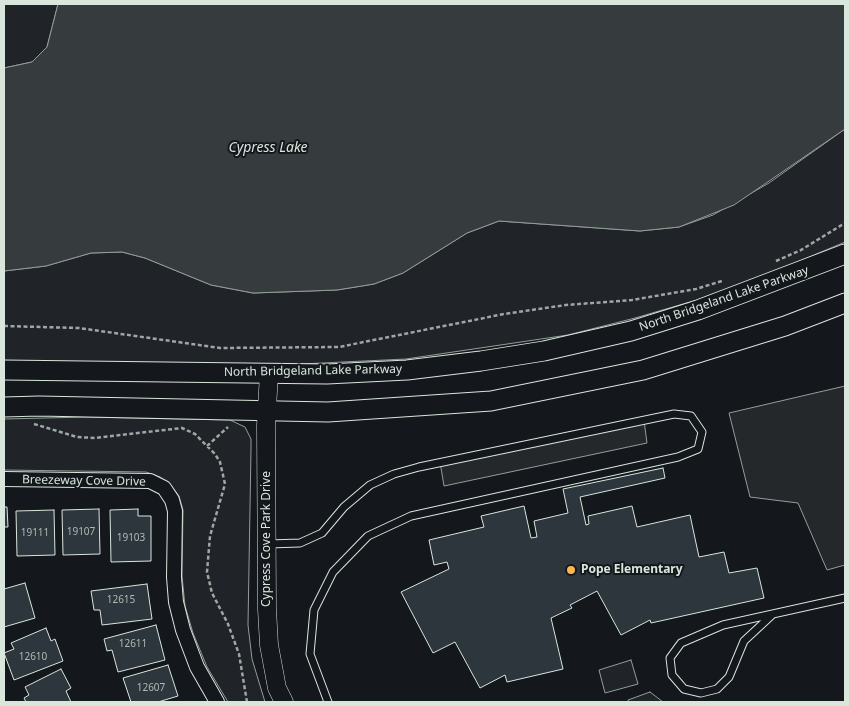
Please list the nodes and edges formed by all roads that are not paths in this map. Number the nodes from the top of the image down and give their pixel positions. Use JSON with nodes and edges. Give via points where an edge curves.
{"nodes":[{"id":1,"x":845,"y":254,"type":"edge"},
{"id":2,"x":845,"y":303,"type":"edge"},
{"id":3,"x":4,"y":370,"type":"edge"},
{"id":4,"x":270,"y":374,"type":"junction"},
{"id":5,"x":4,"y":407,"type":"edge"},
{"id":6,"x":267,"y":412,"type":"junction"},
{"id":7,"x":4,"y":479,"type":"edge"},
{"id":8,"x":268,"y":544,"type":"junction"},
{"id":9,"x":845,"y":598,"type":"edge"},
{"id":10,"x":772,"y":615,"type":"junction"},
{"id":11,"x":217,"y":702,"type":"edge"},
{"id":12,"x":284,"y":702,"type":"edge"},
{"id":13,"x":328,"y":702,"type":"edge"}],
"edges":[{"from":1,"to":4,"type":"main road","name":"North Bridgeland Lake Parkway","via":[[698,310],[631,331],[544,351],[407,370]]},
{"from":2,"to":6,"type":"main road","via":[[712,350],[554,390],[491,401],[411,408]]},
{"from":3,"to":4,"type":"main road","name":"North Bridgeland Lake Parkway"},
{"from":4,"to":6,"type":"street","name":"Cypress Cove Park Drive"},
{"from":5,"to":6,"type":"main road"},
{"from":6,"to":8,"type":"street","name":"Cypress Cove Park Drive"},
{"from":7,"to":11,"type":"street","name":"Breezeway Cove Drive","via":[[150,481],[164,488],[175,511],[176,602],[196,667]]},
{"from":8,"to":12,"type":"street","name":"Cypress Cove Park Drive","via":[[268,645],[277,688]]},
{"from":8,"to":13,"type":"lane","via":[[300,544],[322,532],[370,485],[394,474],[440,462],[674,414],[691,416],[702,432],[698,449],[678,457],[411,516],[368,536],[333,572],[314,610],[310,654]]},
{"from":9,"to":10,"type":"lane"},
{"from":10,"to":10,"type":"lane","via":[[723,626],[681,643],[670,658],[672,675],[684,689],[701,693],[716,689],[729,677],[744,640]]}]}
